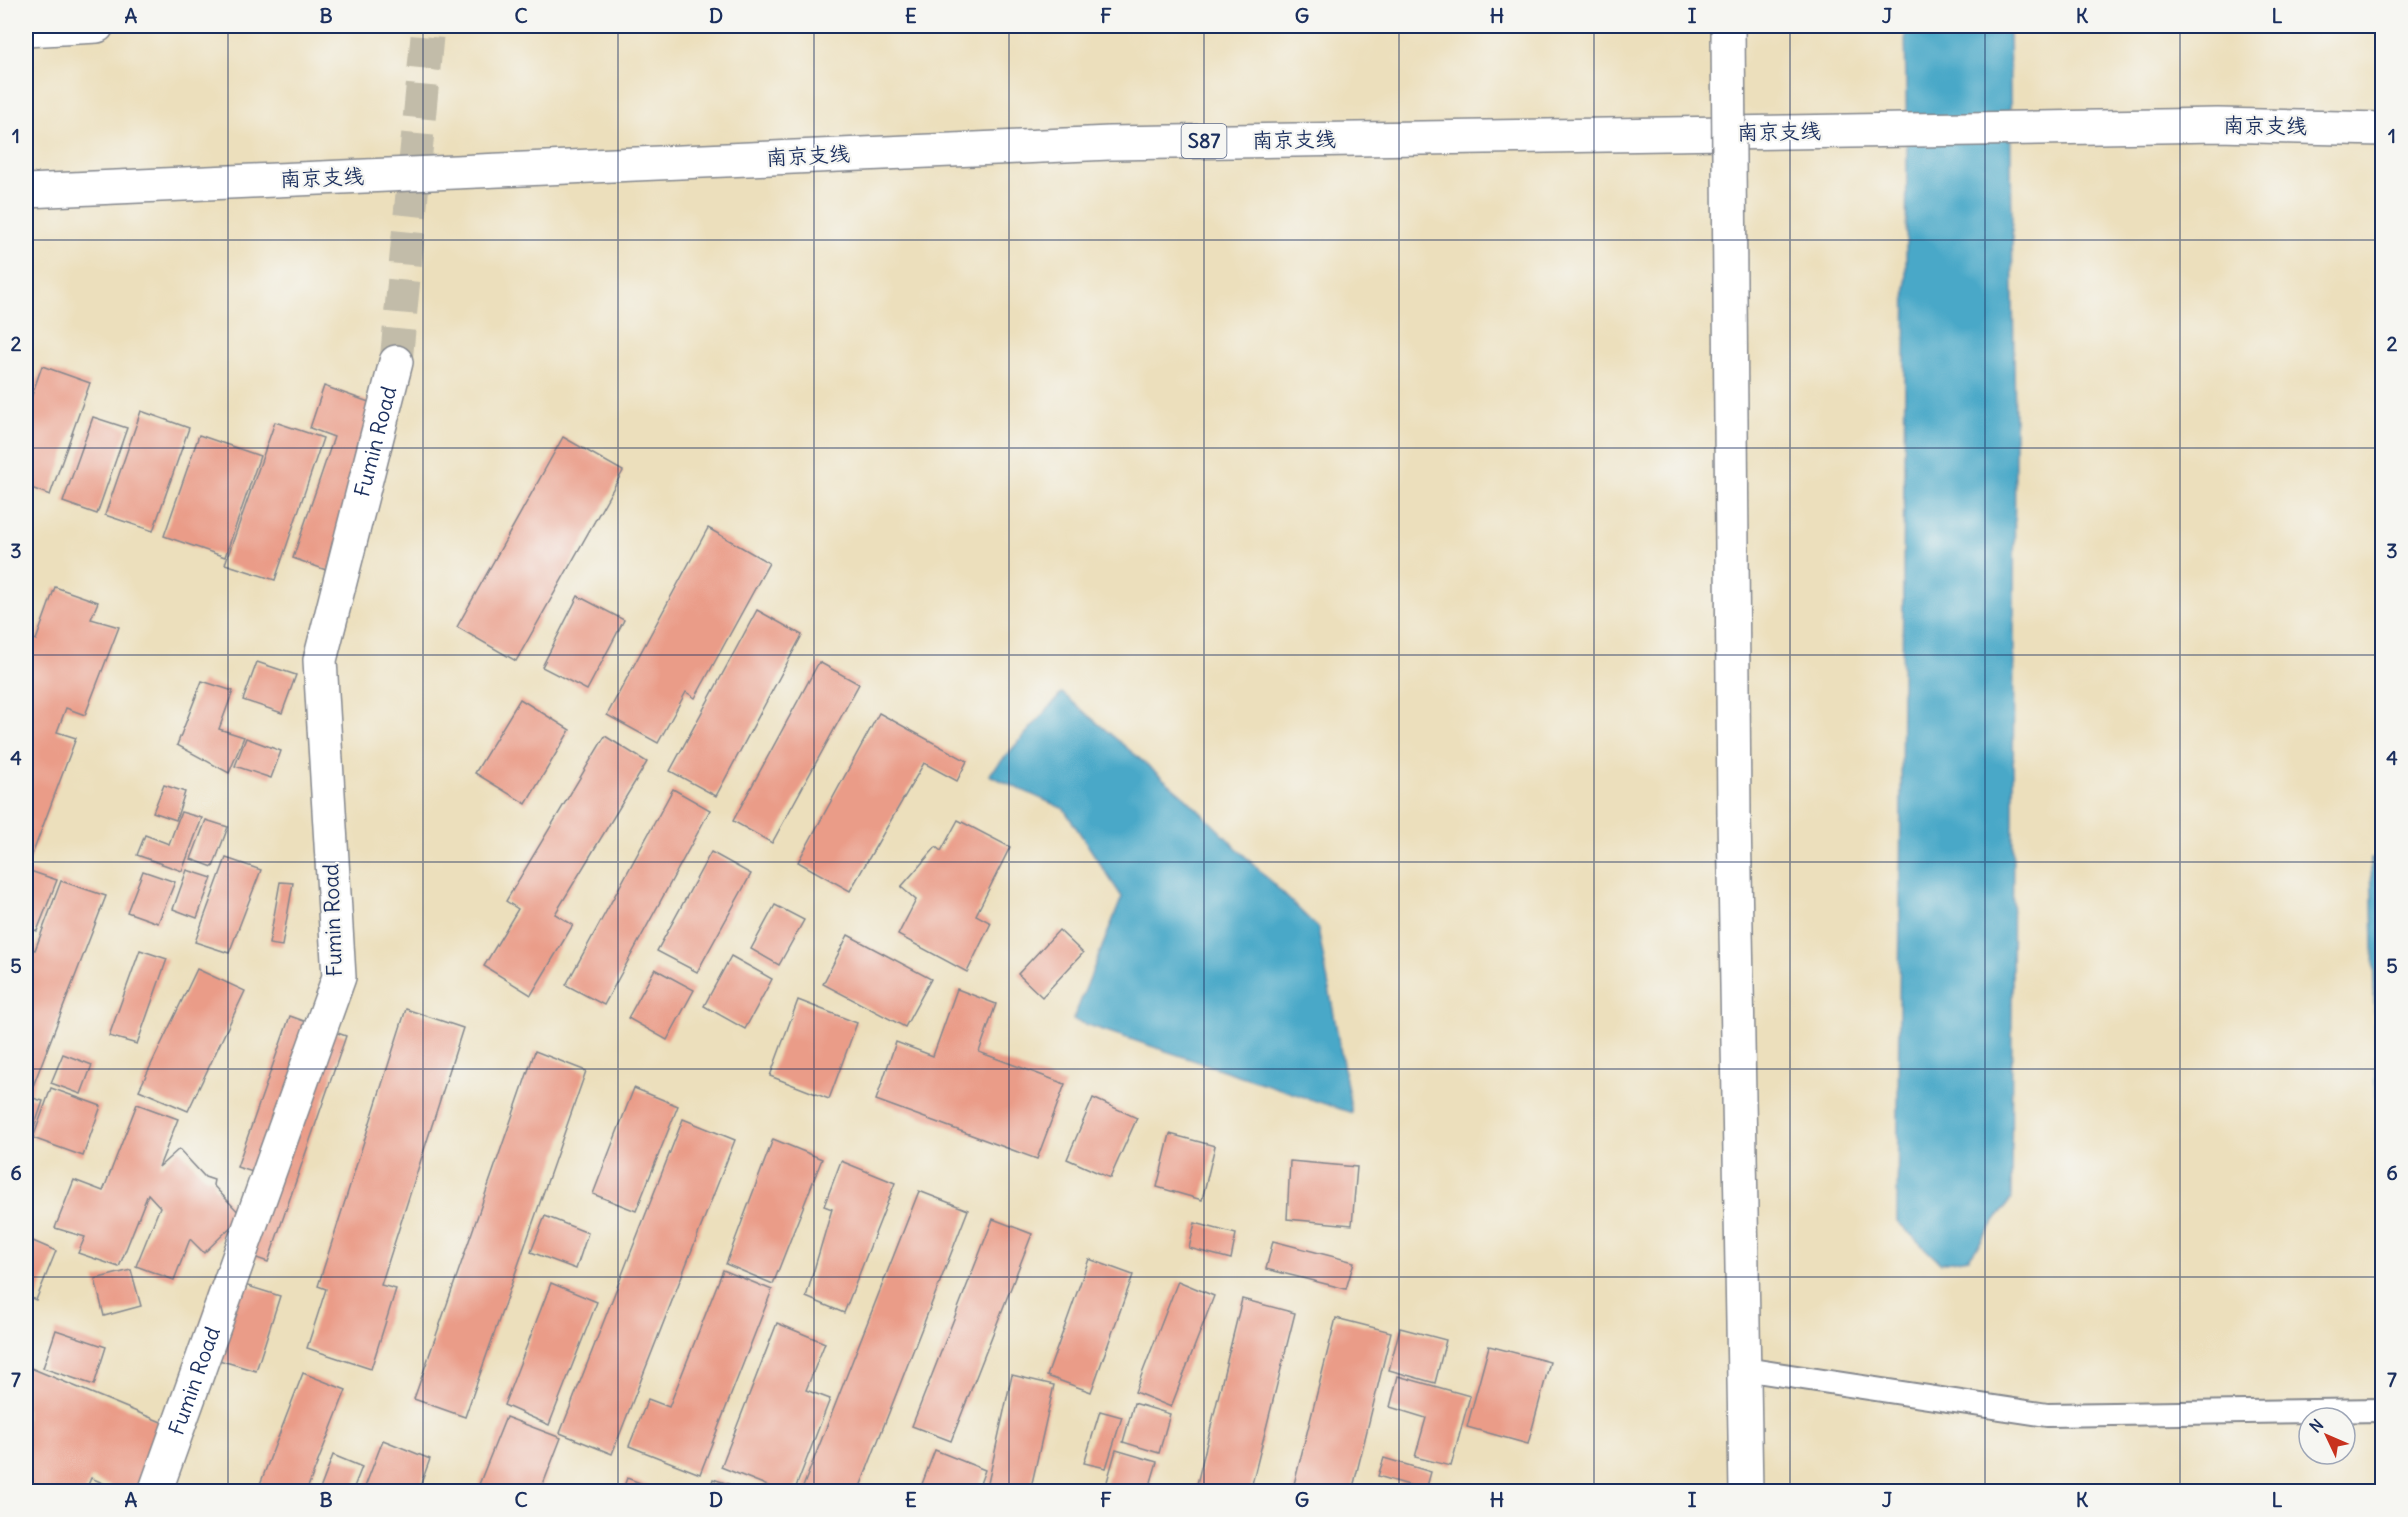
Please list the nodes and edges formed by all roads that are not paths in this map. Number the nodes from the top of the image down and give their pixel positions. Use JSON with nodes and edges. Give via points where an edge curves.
{"nodes":[{"id":1,"x":97,"y":26,"type":"edge"},
{"id":2,"x":1728,"y":26,"type":"edge"},
{"id":3,"x":26,"y":30,"type":"edge"},
{"id":4,"x":2382,"y":129,"type":"edge"},
{"id":5,"x":26,"y":191,"type":"edge"},
{"id":6,"x":396,"y":362,"type":"tunnel mouth"},
{"id":7,"x":1744,"y":1369,"type":"junction"},
{"id":8,"x":2382,"y":1410,"type":"edge"},
{"id":9,"x":155,"y":1491,"type":"edge"},
{"id":10,"x":1746,"y":1491,"type":"edge"}],
"edges":[{"from":1,"to":3,"type":"main road"},
{"from":2,"to":7,"type":"main road","bridge":true,"via":[[1734,816]]},
{"from":4,"to":5,"type":"main road","name":"南京支线","number":"S87","via":[[2218,125],[1110,142]]},
{"from":6,"to":9,"type":"main road","name":"Fumin Road","via":[[320,660],[339,977]]},
{"from":7,"to":8,"type":"lane","via":[[2047,1415]]},
{"from":7,"to":10,"type":"main road"}]}
